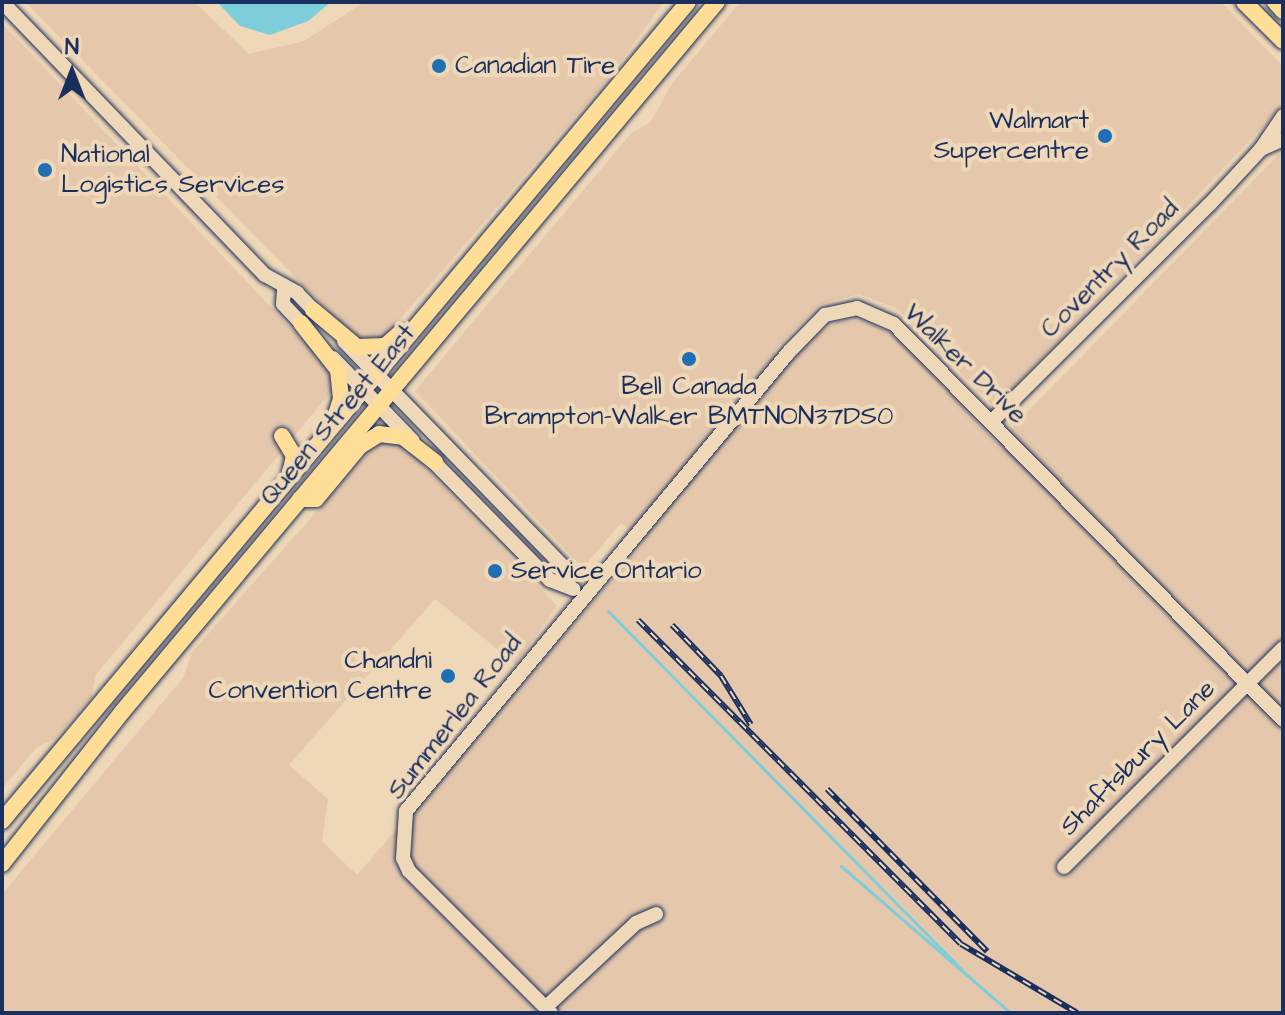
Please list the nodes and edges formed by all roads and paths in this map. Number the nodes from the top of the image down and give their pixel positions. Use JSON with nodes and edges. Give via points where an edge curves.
{"nodes":[{"id":1,"x":2,"y":2,"type":"edge"},
{"id":2,"x":688,"y":2,"type":"edge"},
{"id":3,"x":717,"y":2,"type":"edge"},
{"id":4,"x":1244,"y":2,"type":"edge"},
{"id":5,"x":1275,"y":2,"type":"edge"},
{"id":6,"x":1283,"y":11,"type":"edge"},
{"id":7,"x":1279,"y":37,"type":"edge"},
{"id":8,"x":1283,"y":50,"type":"edge"},
{"id":9,"x":1283,"y":116,"type":"edge"},
{"id":10,"x":1283,"y":139,"type":"edge"},
{"id":11,"x":1261,"y":149,"type":"junction"},
{"id":12,"x":284,"y":290,"type":"junction"},
{"id":13,"x":433,"y":306,"type":"junction"},
{"id":14,"x":313,"y":310,"type":"junction"},
{"id":15,"x":301,"y":323,"type":"junction"},
{"id":16,"x":375,"y":373,"type":"junction"},
{"id":17,"x":363,"y":388,"type":"junction"},
{"id":18,"x":391,"y":390,"type":"junction"},
{"id":19,"x":379,"y":405,"type":"junction"},
{"id":20,"x":992,"y":421,"type":"junction"},
{"id":21,"x":315,"y":446,"type":"junction"},
{"id":22,"x":435,"y":462,"type":"junction"},
{"id":23,"x":289,"y":477,"type":"junction"},
{"id":24,"x":300,"y":499,"type":"junction"},
{"id":25,"x":570,"y":587,"type":"junction"},
{"id":26,"x":582,"y":597,"type":"junction"},
{"id":27,"x":1283,"y":648,"type":"edge"},
{"id":28,"x":1247,"y":683,"type":"junction"},
{"id":29,"x":1283,"y":720,"type":"edge"},
{"id":30,"x":2,"y":821,"type":"edge"},
{"id":31,"x":2,"y":864,"type":"edge"},
{"id":32,"x":1064,"y":867,"type":"dead end"},
{"id":33,"x":656,"y":914,"type":"dead end"},
{"id":34,"x":548,"y":1010,"type":"edge"}],
"edges":[{"from":1,"to":12,"type":"street"},
{"from":2,"to":13,"type":"main road","name":"Queen Street East"},
{"from":3,"to":18,"type":"main road","name":"Queen Street East"},
{"from":4,"to":7,"type":"main road"},
{"from":5,"to":6,"type":"main road"},
{"from":7,"to":8,"type":"main road"},
{"from":9,"to":11,"type":"street","name":"Coventry Road"},
{"from":10,"to":11,"type":"street","name":"Coventry Road"},
{"from":11,"to":20,"type":"street","name":"Coventry Road"},
{"from":12,"to":14,"type":"street","via":[[297,293]]},
{"from":12,"to":15,"type":"street","via":[[283,304]]},
{"from":13,"to":14,"type":"main road","via":[[422,306],[390,344],[371,349],[352,345]]},
{"from":13,"to":16,"type":"main road","name":"Queen Street East"},
{"from":14,"to":16,"type":"street"},
{"from":15,"to":17,"type":"street"},
{"from":15,"to":21,"type":"main road","via":[[335,363],[341,381],[339,407]]},
{"from":16,"to":17,"type":"main road","name":"Queen Street East"},
{"from":16,"to":18,"type":"street"},
{"from":17,"to":19,"type":"street"},
{"from":17,"to":21,"type":"main road","name":"Queen Street East"},
{"from":18,"to":19,"type":"main road","name":"Queen Street East"},
{"from":18,"to":25,"type":"street","via":[[563,566]]},
{"from":19,"to":22,"type":"street"},
{"from":19,"to":24,"type":"main road","name":"Queen Street East"},
{"from":20,"to":26,"type":"street","name":"Walker Drive","via":[[878,314],[857,308],[825,315]]},
{"from":20,"to":28,"type":"street","name":"Walker Drive"},
{"from":21,"to":23,"type":"main road","name":"Queen Street East"},
{"from":21,"to":23,"type":"main road","via":[[282,436],[294,456]]},
{"from":22,"to":24,"type":"main road","via":[[403,437],[379,434],[360,446],[316,499]]},
{"from":22,"to":25,"type":"street","via":[[550,580]]},
{"from":23,"to":30,"type":"main road","name":"Queen Street East"},
{"from":24,"to":31,"type":"main road","name":"Queen Street East"},
{"from":25,"to":26,"type":"street"},
{"from":26,"to":34,"type":"street","name":"Summerlea Road","via":[[418,794],[402,828],[409,871]]},
{"from":27,"to":28,"type":"street","name":"Shaftsbury Lane"},
{"from":28,"to":29,"type":"street","name":"Walker Drive"},
{"from":28,"to":32,"type":"street","name":"Shaftsbury Lane"},
{"from":33,"to":34,"type":"street","via":[[636,923]]}]}
